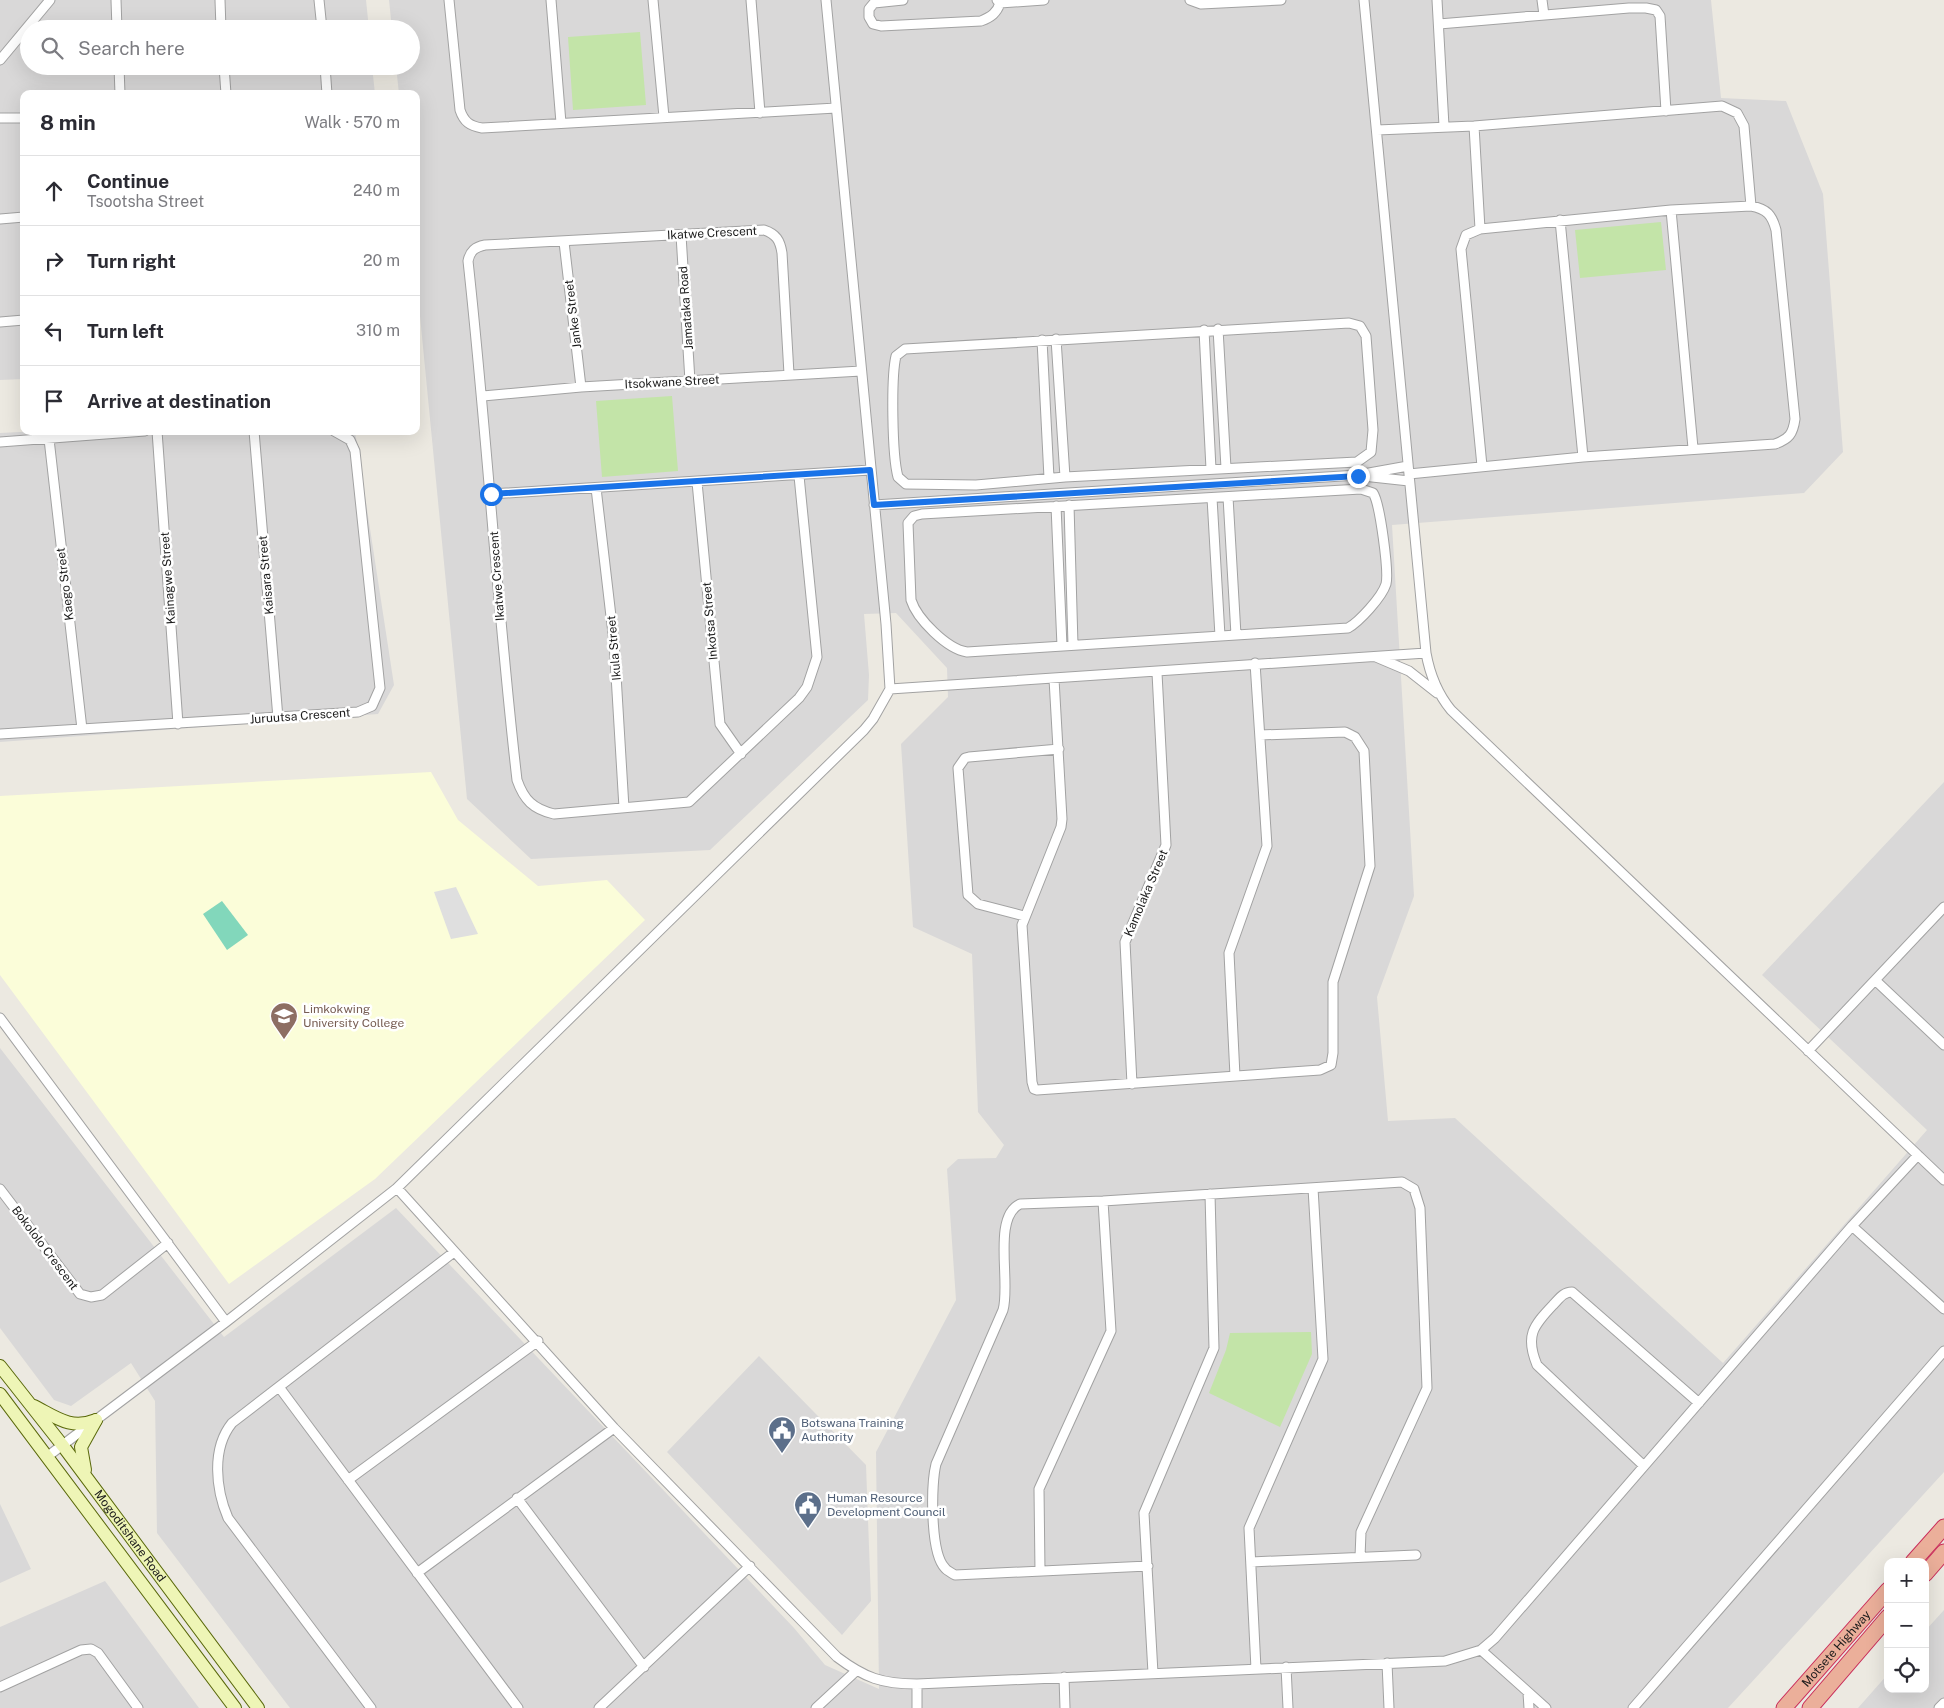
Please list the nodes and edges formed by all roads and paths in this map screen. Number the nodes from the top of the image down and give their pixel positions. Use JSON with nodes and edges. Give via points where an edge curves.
{"nodes":[{"id":1,"x":50,"y":0,"type":"edge"},
{"id":2,"x":116,"y":0,"type":"edge"},
{"id":3,"x":220,"y":0,"type":"edge"},
{"id":4,"x":320,"y":0,"type":"edge"},
{"id":5,"x":449,"y":0,"type":"edge"},
{"id":6,"x":551,"y":0,"type":"edge"},
{"id":7,"x":653,"y":0,"type":"edge"},
{"id":8,"x":752,"y":0,"type":"edge"},
{"id":9,"x":826,"y":0,"type":"edge"},
{"id":10,"x":903,"y":0,"type":"edge"},
{"id":11,"x":1044,"y":0,"type":"edge"},
{"id":12,"x":1190,"y":0,"type":"edge"},
{"id":13,"x":1281,"y":0,"type":"edge"},
{"id":14,"x":1364,"y":0,"type":"edge"},
{"id":15,"x":1437,"y":0,"type":"edge"},
{"id":16,"x":1542,"y":0,"type":"edge"},
{"id":17,"x":998,"y":1,"type":"edge"},
{"id":18,"x":1019,"y":1,"type":"edge"},
{"id":19,"x":1645,"y":4,"type":"edge"},
{"id":20,"x":1544,"y":15,"type":"junction"},
{"id":21,"x":33,"y":20,"type":"edge"},
{"id":22,"x":117,"y":20,"type":"edge"},
{"id":23,"x":221,"y":20,"type":"edge"},
{"id":24,"x":321,"y":20,"type":"edge"},
{"id":25,"x":1438,"y":24,"type":"junction"},
{"id":26,"x":20,"y":36,"type":"edge"},
{"id":27,"x":0,"y":60,"type":"edge"},
{"id":28,"x":119,"y":75,"type":"edge"},
{"id":29,"x":225,"y":75,"type":"edge"},
{"id":30,"x":326,"y":75,"type":"edge"},
{"id":31,"x":120,"y":90,"type":"edge"},
{"id":32,"x":226,"y":90,"type":"edge"},
{"id":33,"x":327,"y":90,"type":"edge"},
{"id":34,"x":836,"y":108,"type":"junction"},
{"id":35,"x":1666,"y":111,"type":"junction"},
{"id":36,"x":760,"y":113,"type":"junction"},
{"id":37,"x":664,"y":117,"type":"junction"},
{"id":38,"x":0,"y":118,"type":"edge"},
{"id":39,"x":20,"y":118,"type":"edge"},
{"id":40,"x":561,"y":123,"type":"junction"},
{"id":41,"x":1444,"y":126,"type":"junction"},
{"id":42,"x":1474,"y":126,"type":"junction"},
{"id":43,"x":1376,"y":130,"type":"junction"},
{"id":44,"x":1751,"y":206,"type":"junction"},
{"id":45,"x":1671,"y":210,"type":"junction"},
{"id":46,"x":20,"y":217,"type":"edge"},
{"id":47,"x":0,"y":218,"type":"edge"},
{"id":48,"x":1560,"y":220,"type":"junction"},
{"id":49,"x":1480,"y":229,"type":"junction"},
{"id":50,"x":681,"y":235,"type":"junction"},
{"id":51,"x":564,"y":242,"type":"junction"},
{"id":52,"x":20,"y":320,"type":"edge"},
{"id":53,"x":0,"y":322,"type":"edge"},
{"id":54,"x":1218,"y":329,"type":"junction"},
{"id":55,"x":1204,"y":330,"type":"junction"},
{"id":56,"x":1042,"y":340,"type":"junction"},
{"id":57,"x":1056,"y":340,"type":"junction"},
{"id":58,"x":861,"y":370,"type":"junction"},
{"id":59,"x":789,"y":374,"type":"junction"},
{"id":60,"x":690,"y":381,"type":"junction"},
{"id":61,"x":581,"y":387,"type":"junction"},
{"id":62,"x":483,"y":396,"type":"junction"},
{"id":63,"x":96,"y":435,"type":"edge"},
{"id":64,"x":157,"y":435,"type":"edge"},
{"id":65,"x":254,"y":435,"type":"edge"},
{"id":66,"x":341,"y":435,"type":"edge"},
{"id":67,"x":48,"y":439,"type":"junction"},
{"id":68,"x":0,"y":442,"type":"edge"},
{"id":69,"x":1692,"y":448,"type":"junction"},
{"id":70,"x":1583,"y":456,"type":"junction"},
{"id":71,"x":1300,"y":464,"type":"junction"},
{"id":72,"x":1482,"y":466,"type":"junction"},
{"id":73,"x":1226,"y":468,"type":"junction"},
{"id":74,"x":1211,"y":469,"type":"junction"},
{"id":75,"x":870,"y":470,"type":"junction"},
{"id":76,"x":1138,"y":473,"type":"junction"},
{"id":77,"x":1409,"y":474,"type":"junction"},
{"id":78,"x":799,"y":476,"type":"junction"},
{"id":79,"x":1358,"y":476,"type":"junction"},
{"id":80,"x":1064,"y":477,"type":"junction"},
{"id":81,"x":1049,"y":478,"type":"junction"},
{"id":82,"x":1302,"y":479,"type":"junction"},
{"id":83,"x":697,"y":482,"type":"junction"},
{"id":84,"x":976,"y":484,"type":"junction"},
{"id":85,"x":596,"y":488,"type":"junction"},
{"id":86,"x":1140,"y":489,"type":"junction"},
{"id":87,"x":1302,"y":492,"type":"junction"},
{"id":88,"x":491,"y":494,"type":"junction"},
{"id":89,"x":1228,"y":497,"type":"junction"},
{"id":90,"x":1212,"y":498,"type":"junction"},
{"id":91,"x":977,"y":499,"type":"junction"},
{"id":92,"x":1141,"y":501,"type":"junction"},
{"id":93,"x":874,"y":505,"type":"junction"},
{"id":94,"x":1070,"y":505,"type":"junction"},
{"id":95,"x":1056,"y":506,"type":"junction"},
{"id":96,"x":977,"y":510,"type":"junction"},
{"id":97,"x":1236,"y":635,"type":"junction"},
{"id":98,"x":1220,"y":636,"type":"junction"},
{"id":99,"x":1073,"y":645,"type":"junction"},
{"id":100,"x":1062,"y":646,"type":"junction"},
{"id":101,"x":1426,"y":653,"type":"junction"},
{"id":102,"x":1374,"y":656,"type":"junction"},
{"id":103,"x":1255,"y":663,"type":"junction"},
{"id":104,"x":1157,"y":672,"type":"junction"},
{"id":105,"x":1054,"y":679,"type":"junction"},
{"id":106,"x":890,"y":689,"type":"junction"},
{"id":107,"x":1439,"y":695,"type":"junction"},
{"id":108,"x":278,"y":718,"type":"junction"},
{"id":109,"x":178,"y":724,"type":"junction"},
{"id":110,"x":82,"y":729,"type":"junction"},
{"id":111,"x":0,"y":734,"type":"edge"},
{"id":112,"x":1260,"y":735,"type":"junction"},
{"id":113,"x":1059,"y":749,"type":"junction"},
{"id":114,"x":741,"y":754,"type":"junction"},
{"id":115,"x":624,"y":808,"type":"junction"},
{"id":116,"x":1944,"y":907,"type":"edge"},
{"id":117,"x":1024,"y":916,"type":"junction"},
{"id":118,"x":1875,"y":980,"type":"junction"},
{"id":119,"x":0,"y":1018,"type":"edge"},
{"id":120,"x":1944,"y":1045,"type":"edge"},
{"id":121,"x":1808,"y":1051,"type":"junction"},
{"id":122,"x":1235,"y":1076,"type":"junction"},
{"id":123,"x":1132,"y":1084,"type":"junction"},
{"id":124,"x":1918,"y":1155,"type":"junction"},
{"id":125,"x":1944,"y":1180,"type":"edge"},
{"id":126,"x":397,"y":1188,"type":"junction"},
{"id":127,"x":1313,"y":1188,"type":"junction"},
{"id":128,"x":0,"y":1189,"type":"edge"},
{"id":129,"x":1210,"y":1194,"type":"junction"},
{"id":130,"x":1104,"y":1201,"type":"junction"},
{"id":131,"x":1852,"y":1226,"type":"junction"},
{"id":132,"x":168,"y":1243,"type":"junction"},
{"id":133,"x":454,"y":1252,"type":"junction"},
{"id":134,"x":1944,"y":1309,"type":"edge"},
{"id":135,"x":226,"y":1322,"type":"junction"},
{"id":136,"x":538,"y":1340,"type":"junction"},
{"id":137,"x":1944,"y":1351,"type":"edge"},
{"id":138,"x":0,"y":1366,"type":"edge"},
{"id":139,"x":279,"y":1387,"type":"junction"},
{"id":140,"x":0,"y":1394,"type":"edge"},
{"id":141,"x":1699,"y":1403,"type":"junction"},
{"id":142,"x":30,"y":1404,"type":"junction"},
{"id":143,"x":96,"y":1420,"type":"junction"},
{"id":144,"x":614,"y":1428,"type":"junction"},
{"id":145,"x":63,"y":1446,"type":"junction"},
{"id":146,"x":48,"y":1456,"type":"junction"},
{"id":147,"x":1644,"y":1466,"type":"junction"},
{"id":148,"x":86,"y":1476,"type":"junction"},
{"id":149,"x":348,"y":1480,"type":"junction"},
{"id":150,"x":518,"y":1498,"type":"junction"},
{"id":151,"x":1944,"y":1527,"type":"edge"},
{"id":152,"x":1944,"y":1552,"type":"edge"},
{"id":153,"x":1416,"y":1554,"type":"dead end"},
{"id":154,"x":1360,"y":1557,"type":"junction"},
{"id":155,"x":1917,"y":1558,"type":"edge"},
{"id":156,"x":1251,"y":1562,"type":"junction"},
{"id":157,"x":750,"y":1566,"type":"junction"},
{"id":158,"x":1148,"y":1566,"type":"junction"},
{"id":159,"x":1929,"y":1569,"type":"edge"},
{"id":160,"x":1040,"y":1571,"type":"junction"},
{"id":161,"x":418,"y":1573,"type":"junction"},
{"id":162,"x":1884,"y":1595,"type":"edge"},
{"id":163,"x":1884,"y":1622,"type":"edge"},
{"id":164,"x":1481,"y":1650,"type":"junction"},
{"id":165,"x":1387,"y":1663,"type":"junction"},
{"id":166,"x":644,"y":1667,"type":"junction"},
{"id":167,"x":1286,"y":1667,"type":"junction"},
{"id":168,"x":1256,"y":1669,"type":"junction"},
{"id":169,"x":856,"y":1671,"type":"junction"},
{"id":170,"x":1153,"y":1673,"type":"junction"},
{"id":171,"x":1064,"y":1677,"type":"junction"},
{"id":172,"x":917,"y":1684,"type":"junction"},
{"id":173,"x":0,"y":1687,"type":"edge"},
{"id":174,"x":1528,"y":1693,"type":"junction"},
{"id":175,"x":1944,"y":1703,"type":"edge"},
{"id":176,"x":138,"y":1708,"type":"edge"},
{"id":177,"x":235,"y":1708,"type":"edge"},
{"id":178,"x":258,"y":1708,"type":"edge"},
{"id":179,"x":371,"y":1708,"type":"edge"},
{"id":180,"x":518,"y":1708,"type":"edge"},
{"id":181,"x":599,"y":1708,"type":"edge"},
{"id":182,"x":816,"y":1708,"type":"edge"},
{"id":183,"x":917,"y":1708,"type":"edge"},
{"id":184,"x":1065,"y":1708,"type":"edge"},
{"id":185,"x":1288,"y":1708,"type":"edge"},
{"id":186,"x":1389,"y":1708,"type":"edge"},
{"id":187,"x":1529,"y":1708,"type":"edge"},
{"id":188,"x":1546,"y":1708,"type":"edge"},
{"id":189,"x":1633,"y":1708,"type":"edge"},
{"id":190,"x":1784,"y":1708,"type":"edge"},
{"id":191,"x":1810,"y":1708,"type":"edge"},
{"id":192,"x":1939,"y":1708,"type":"edge"}],
"edges":[{"from":1,"to":21,"type":"street"},
{"from":2,"to":22,"type":"street"},
{"from":3,"to":23,"type":"street"},
{"from":4,"to":24,"type":"street"},
{"from":5,"to":40,"type":"street","via":[[460,110],[467,124],[482,128]]},
{"from":6,"to":40,"type":"street"},
{"from":7,"to":37,"type":"street"},
{"from":8,"to":36,"type":"street"},
{"from":9,"to":34,"type":"street"},
{"from":10,"to":17,"type":"street","via":[[874,3],[869,9],[873,24],[981,21],[998,11]]},
{"from":11,"to":18,"type":"street"},
{"from":12,"to":13,"type":"street","via":[[1201,4]]},
{"from":14,"to":43,"type":"street"},
{"from":15,"to":25,"type":"street"},
{"from":16,"to":20,"type":"street"},
{"from":17,"to":18,"type":"street"},
{"from":19,"to":20,"type":"street"},
{"from":19,"to":35,"type":"street","via":[[1660,16]]},
{"from":20,"to":25,"type":"street"},
{"from":25,"to":41,"type":"street"},
{"from":26,"to":27,"type":"street"},
{"from":28,"to":31,"type":"street"},
{"from":29,"to":32,"type":"street"},
{"from":30,"to":33,"type":"street"},
{"from":34,"to":36,"type":"street"},
{"from":34,"to":58,"type":"street"},
{"from":35,"to":42,"type":"street"},
{"from":35,"to":44,"type":"street","via":[[1722,106],[1737,112],[1744,126]]},
{"from":36,"to":37,"type":"street"},
{"from":37,"to":40,"type":"street"},
{"from":38,"to":39,"type":"street"},
{"from":41,"to":42,"type":"street"},
{"from":41,"to":43,"type":"street"},
{"from":42,"to":49,"type":"street"},
{"from":43,"to":77,"type":"street"},
{"from":44,"to":45,"type":"street"},
{"from":44,"to":69,"type":"street","via":[[1763,208],[1772,216],[1776,230],[1794,430],[1786,440],[1775,444]]},
{"from":45,"to":48,"type":"street"},
{"from":45,"to":69,"type":"street"},
{"from":46,"to":47,"type":"street"},
{"from":48,"to":49,"type":"street"},
{"from":48,"to":70,"type":"street"},
{"from":49,"to":72,"type":"street","via":[[1466,236],[1461,249]]},
{"from":50,"to":51,"type":"street","name":"Ikatwe Crescent"},
{"from":50,"to":59,"type":"street","name":"Ikatwe Crescent","via":[[764,230],[777,237],[782,252]]},
{"from":50,"to":60,"type":"street","name":"Jamataka Road"},
{"from":51,"to":61,"type":"street","name":"Janke Street"},
{"from":51,"to":62,"type":"street","name":"Ikatwe Crescent","via":[[485,245],[469,255]]},
{"from":52,"to":53,"type":"street"},
{"from":54,"to":55,"type":"street"},
{"from":54,"to":71,"type":"street","via":[[1349,323],[1360,326],[1364,331],[1373,430],[1370,452],[1358,462]]},
{"from":54,"to":73,"type":"street"},
{"from":55,"to":57,"type":"street"},
{"from":55,"to":74,"type":"street"},
{"from":56,"to":57,"type":"street"},
{"from":56,"to":81,"type":"street"},
{"from":56,"to":84,"type":"street","via":[[905,349],[896,356],[894,432],[901,482],[914,485]]},
{"from":57,"to":80,"type":"street"},
{"from":58,"to":59,"type":"street","name":"Itsokwane Street"},
{"from":58,"to":75,"type":"street"},
{"from":59,"to":60,"type":"street","name":"Itsokwane Street"},
{"from":60,"to":61,"type":"street","name":"Itsokwane Street"},
{"from":61,"to":62,"type":"street","name":"Itsokwane Street"},
{"from":62,"to":88,"type":"street","name":"Ikatwe Crescent"},
{"from":63,"to":67,"type":"street"},
{"from":64,"to":109,"type":"street","name":"Kainagwe Street"},
{"from":65,"to":108,"type":"street","name":"Kaisara Street"},
{"from":66,"to":108,"type":"street","name":"Juruutsa Crescent","via":[[350,440],[355,451],[380,688],[372,706],[358,712]]},
{"from":67,"to":68,"type":"street"},
{"from":67,"to":110,"type":"street","name":"Kaego Street"},
{"from":69,"to":70,"type":"street"},
{"from":70,"to":72,"type":"street"},
{"from":71,"to":73,"type":"street"},
{"from":71,"to":82,"type":"street"},
{"from":72,"to":77,"type":"street"},
{"from":73,"to":74,"type":"street"},
{"from":74,"to":76,"type":"street"},
{"from":75,"to":78,"type":"street"},
{"from":75,"to":93,"type":"street"},
{"from":76,"to":80,"type":"street"},
{"from":76,"to":86,"type":"street"},
{"from":77,"to":79,"type":"street"},
{"from":77,"to":79,"type":"street"},
{"from":77,"to":101,"type":"street"},
{"from":78,"to":83,"type":"street"},
{"from":78,"to":114,"type":"street","name":"Ikatwe Crescent","via":[[817,657],[807,687]]},
{"from":79,"to":82,"type":"street"},
{"from":80,"to":81,"type":"street"},
{"from":81,"to":84,"type":"street"},
{"from":82,"to":86,"type":"street"},
{"from":82,"to":87,"type":"street"},
{"from":83,"to":85,"type":"street"},
{"from":83,"to":114,"type":"street","name":"Inkotsa Street","via":[[720,724]]},
{"from":84,"to":91,"type":"street"},
{"from":85,"to":88,"type":"street"},
{"from":85,"to":115,"type":"street","name":"Ikula Street","via":[[614,642]]},
{"from":86,"to":91,"type":"street"},
{"from":86,"to":92,"type":"street"},
{"from":87,"to":89,"type":"street"},
{"from":87,"to":97,"type":"street","via":[[1361,489],[1373,493],[1379,505],[1386,578],[1383,590],[1358,622],[1348,628]]},
{"from":88,"to":115,"type":"street","name":"Ikatwe Crescent","via":[[502,650],[516,780],[529,804],[541,811],[554,814]]},
{"from":89,"to":90,"type":"street"},
{"from":89,"to":97,"type":"street"},
{"from":90,"to":92,"type":"street"},
{"from":90,"to":98,"type":"street"},
{"from":91,"to":93,"type":"street"},
{"from":91,"to":96,"type":"street"},
{"from":92,"to":94,"type":"street"},
{"from":93,"to":106,"type":"street"},
{"from":94,"to":95,"type":"street"},
{"from":94,"to":99,"type":"street"},
{"from":95,"to":96,"type":"street"},
{"from":95,"to":100,"type":"street"},
{"from":96,"to":100,"type":"street","via":[[922,514],[910,519],[907,529],[910,591],[918,615],[962,651]]},
{"from":97,"to":98,"type":"street"},
{"from":98,"to":99,"type":"street"},
{"from":99,"to":100,"type":"street"},
{"from":101,"to":102,"type":"street"},
{"from":101,"to":107,"type":"street"},
{"from":102,"to":103,"type":"street"},
{"from":102,"to":107,"type":"street","via":[[1409,671]]},
{"from":103,"to":104,"type":"street"},
{"from":103,"to":112,"type":"street"},
{"from":104,"to":105,"type":"street"},
{"from":104,"to":123,"type":"street","name":"Kamolaka Street","via":[[1166,845],[1125,942]]},
{"from":105,"to":106,"type":"street"},
{"from":105,"to":113,"type":"street"},
{"from":106,"to":126,"type":"street","via":[[864,730]]},
{"from":107,"to":121,"type":"street"},
{"from":108,"to":109,"type":"street","name":"Juruutsa Crescent"},
{"from":109,"to":110,"type":"street","name":"Juruutsa Crescent"},
{"from":110,"to":111,"type":"street","name":"Juruutsa Crescent"},
{"from":112,"to":122,"type":"street","via":[[1267,846],[1229,953]]},
{"from":112,"to":122,"type":"street","via":[[1334,731],[1345,732],[1361,743],[1370,866],[1333,982],[1331,1065],[1320,1070]]},
{"from":113,"to":117,"type":"street","via":[[1061,828]]},
{"from":113,"to":117,"type":"street","via":[[969,757],[958,768],[968,895],[978,904]]},
{"from":114,"to":115,"type":"street","name":"Ikatwe Crescent","via":[[689,802]]},
{"from":116,"to":118,"type":"street"},
{"from":117,"to":123,"type":"street","via":[[1021,934],[1034,1089]]},
{"from":118,"to":120,"type":"street"},
{"from":118,"to":121,"type":"street"},
{"from":119,"to":132,"type":"street"},
{"from":121,"to":124,"type":"street"},
{"from":122,"to":123,"type":"street"},
{"from":124,"to":125,"type":"street"},
{"from":124,"to":131,"type":"street"},
{"from":126,"to":133,"type":"street"},
{"from":126,"to":135,"type":"street"},
{"from":127,"to":129,"type":"street"},
{"from":127,"to":154,"type":"street","via":[[1402,1182],[1414,1189],[1420,1208],[1427,1388],[1361,1532]]},
{"from":127,"to":156,"type":"street","via":[[1323,1359],[1251,1521]]},
{"from":128,"to":132,"type":"street","name":"Bokololo Crescent","via":[[80,1294],[85,1296],[102,1295]]},
{"from":129,"to":130,"type":"street"},
{"from":129,"to":158,"type":"street","via":[[1215,1344],[1147,1503],[1144,1513]]},
{"from":130,"to":160,"type":"street","via":[[1111,1331],[1039,1489]]},
{"from":130,"to":160,"type":"street","via":[[1020,1204],[1010,1212],[1005,1226],[1005,1304],[933,1476],[936,1550],[945,1568],[955,1575]]},
{"from":131,"to":134,"type":"street"},
{"from":131,"to":141,"type":"street"},
{"from":132,"to":135,"type":"street"},
{"from":133,"to":136,"type":"street"},
{"from":133,"to":139,"type":"street"},
{"from":135,"to":143,"type":"street"},
{"from":136,"to":144,"type":"street"},
{"from":136,"to":149,"type":"street"},
{"from":137,"to":189,"type":"street"},
{"from":138,"to":142,"type":"main road","name":"Mogoditshane Road"},
{"from":139,"to":149,"type":"street"},
{"from":139,"to":179,"type":"street","via":[[226,1430],[219,1455],[222,1504],[228,1518]]},
{"from":140,"to":146,"type":"main road","name":"Mogoditshane Road"},
{"from":141,"to":147,"type":"street"},
{"from":141,"to":147,"type":"street","via":[[1572,1292],[1562,1295],[1536,1323],[1531,1342],[1537,1365]]},
{"from":142,"to":143,"type":"main road","via":[[69,1423],[84,1425]]},
{"from":142,"to":145,"type":"main road","name":"Mogoditshane Road"},
{"from":143,"to":145,"type":"street"},
{"from":143,"to":148,"type":"main road","via":[[81,1448]]},
{"from":144,"to":150,"type":"street"},
{"from":144,"to":157,"type":"street"},
{"from":145,"to":146,"type":"street"},
{"from":145,"to":148,"type":"main road","name":"Mogoditshane Road"},
{"from":146,"to":177,"type":"main road","name":"Mogoditshane Road"},
{"from":147,"to":164,"type":"street","via":[[1495,1638]]},
{"from":148,"to":178,"type":"main road","name":"Mogoditshane Road"},
{"from":149,"to":161,"type":"street"},
{"from":150,"to":161,"type":"street"},
{"from":150,"to":166,"type":"street"},
{"from":151,"to":155,"type":"highway"},
{"from":152,"to":159,"type":"highway"},
{"from":153,"to":154,"type":"street"},
{"from":154,"to":156,"type":"street"},
{"from":156,"to":168,"type":"street"},
{"from":157,"to":166,"type":"street"},
{"from":157,"to":169,"type":"street","via":[[837,1657]]},
{"from":158,"to":160,"type":"street"},
{"from":158,"to":170,"type":"street"},
{"from":161,"to":180,"type":"street"},
{"from":162,"to":190,"type":"highway","name":"Motsete Highway"},
{"from":163,"to":191,"type":"highway","name":"Motsete Highway"},
{"from":164,"to":165,"type":"street","via":[[1445,1661]]},
{"from":164,"to":174,"type":"street"},
{"from":165,"to":167,"type":"street"},
{"from":165,"to":186,"type":"street"},
{"from":166,"to":181,"type":"street"},
{"from":167,"to":168,"type":"street"},
{"from":167,"to":185,"type":"street"},
{"from":168,"to":170,"type":"street"},
{"from":169,"to":172,"type":"street","via":[[893,1684]]},
{"from":169,"to":182,"type":"street"},
{"from":170,"to":171,"type":"street"},
{"from":171,"to":172,"type":"street"},
{"from":171,"to":184,"type":"street"},
{"from":172,"to":183,"type":"street"},
{"from":173,"to":176,"type":"street","via":[[81,1650],[91,1649],[98,1653]]},
{"from":174,"to":187,"type":"street"},
{"from":174,"to":188,"type":"street"},
{"from":175,"to":192,"type":"street"}]}
